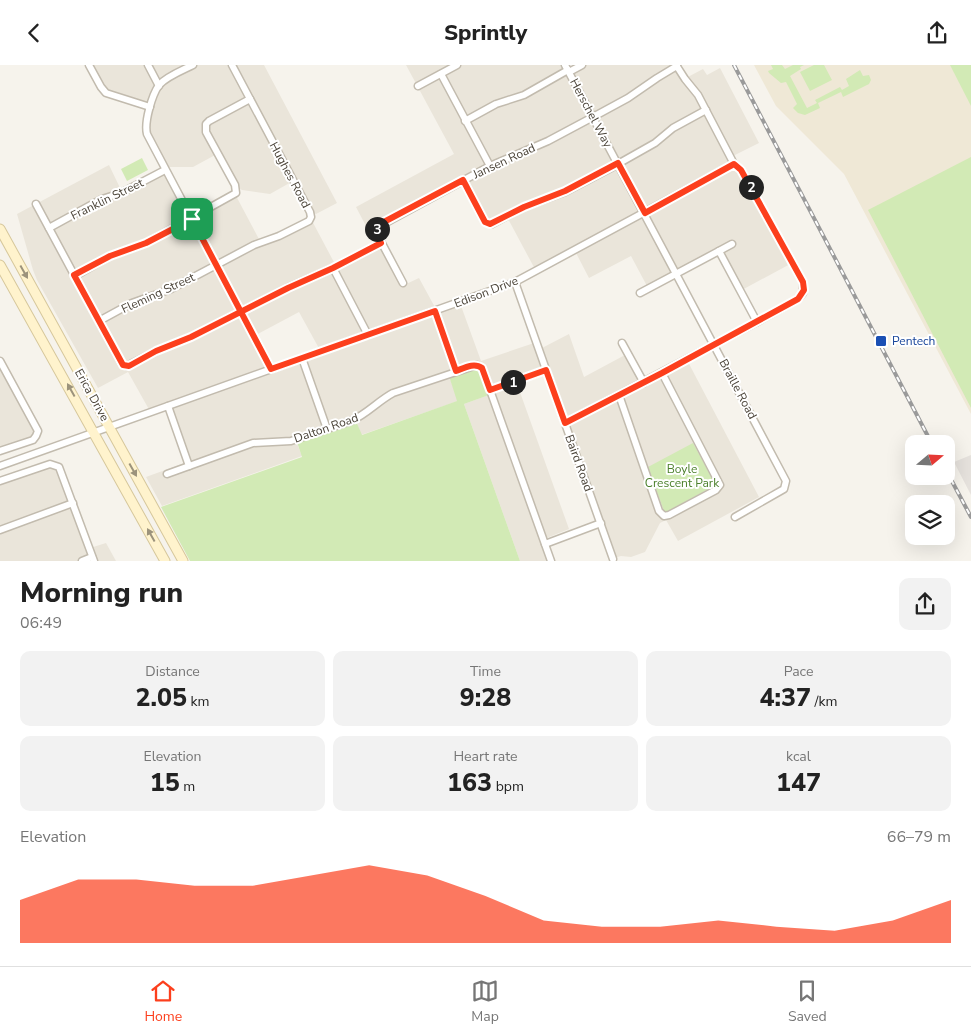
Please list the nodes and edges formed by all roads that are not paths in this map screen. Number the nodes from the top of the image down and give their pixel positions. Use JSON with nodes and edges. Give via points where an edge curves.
{"nodes":[{"id":1,"x":89,"y":65,"type":"edge"},
{"id":2,"x":148,"y":65,"type":"edge"},
{"id":3,"x":193,"y":65,"type":"edge"},
{"id":4,"x":232,"y":65,"type":"edge"},
{"id":5,"x":457,"y":65,"type":"edge"},
{"id":6,"x":582,"y":65,"type":"edge"},
{"id":7,"x":677,"y":66,"type":"edge"},
{"id":8,"x":568,"y":69,"type":"edge"},
{"id":9,"x":441,"y":74,"type":"junction"},
{"id":10,"x":159,"y":86,"type":"junction"},
{"id":11,"x":418,"y":86,"type":"dead end"},
{"id":12,"x":250,"y":99,"type":"junction"},
{"id":13,"x":150,"y":107,"type":"junction"},
{"id":14,"x":706,"y":110,"type":"junction"},
{"id":15,"x":593,"y":117,"type":"junction"},
{"id":16,"x":465,"y":121,"type":"junction"},
{"id":17,"x":618,"y":163,"type":"junction"},
{"id":18,"x":734,"y":164,"type":"junction"},
{"id":19,"x":490,"y":166,"type":"junction"},
{"id":20,"x":165,"y":170,"type":"junction"},
{"id":21,"x":463,"y":180,"type":"junction"},
{"id":22,"x":36,"y":204,"type":"dead end"},
{"id":23,"x":645,"y":213,"type":"junction"},
{"id":24,"x":192,"y":219,"type":"junction"},
{"id":25,"x":49,"y":228,"type":"junction"},
{"id":26,"x":0,"y":229,"type":"edge"},
{"id":27,"x":381,"y":243,"type":"junction"},
{"id":28,"x":732,"y":244,"type":"dead end"},
{"id":29,"x":719,"y":251,"type":"junction"},
{"id":30,"x":0,"y":265,"type":"edge"},
{"id":31,"x":216,"y":265,"type":"junction"},
{"id":32,"x":333,"y":268,"type":"junction"},
{"id":33,"x":676,"y":273,"type":"junction"},
{"id":34,"x":74,"y":275,"type":"junction"},
{"id":35,"x":515,"y":282,"type":"junction"},
{"id":36,"x":403,"y":283,"type":"dead end"},
{"id":37,"x":640,"y":293,"type":"dead end"},
{"id":38,"x":241,"y":311,"type":"junction"},
{"id":39,"x":435,"y":311,"type":"junction"},
{"id":40,"x":99,"y":321,"type":"junction"},
{"id":41,"x":757,"y":322,"type":"junction"},
{"id":42,"x":368,"y":335,"type":"junction"},
{"id":43,"x":622,"y":343,"type":"dead end"},
{"id":44,"x":714,"y":344,"type":"junction"},
{"id":45,"x":302,"y":358,"type":"junction"},
{"id":46,"x":0,"y":361,"type":"edge"},
{"id":47,"x":271,"y":369,"type":"junction"},
{"id":48,"x":546,"y":370,"type":"junction"},
{"id":49,"x":456,"y":371,"type":"junction"},
{"id":50,"x":662,"y":373,"type":"junction"},
{"id":51,"x":644,"y":383,"type":"junction"},
{"id":52,"x":490,"y":390,"type":"junction"},
{"id":53,"x":620,"y":395,"type":"junction"},
{"id":54,"x":168,"y":406,"type":"junction"},
{"id":55,"x":565,"y":423,"type":"junction"},
{"id":56,"x":109,"y":427,"type":"junction"},
{"id":57,"x":327,"y":429,"type":"junction"},
{"id":58,"x":95,"y":433,"type":"junction"},
{"id":59,"x":0,"y":451,"type":"edge"},
{"id":60,"x":0,"y":466,"type":"edge"},
{"id":61,"x":189,"y":466,"type":"junction"},
{"id":62,"x":167,"y":474,"type":"dead end"},
{"id":63,"x":0,"y":481,"type":"edge"},
{"id":64,"x":73,"y":503,"type":"junction"},
{"id":65,"x":735,"y":517,"type":"dead end"},
{"id":66,"x":600,"y":523,"type":"junction"},
{"id":67,"x":0,"y":530,"type":"edge"},
{"id":68,"x":545,"y":543,"type":"junction"},
{"id":69,"x":93,"y":559,"type":"edge"},
{"id":70,"x":613,"y":559,"type":"dead end"},
{"id":71,"x":82,"y":561,"type":"edge"},
{"id":72,"x":165,"y":561,"type":"edge"},
{"id":73,"x":183,"y":561,"type":"edge"},
{"id":74,"x":551,"y":561,"type":"edge"}],
"edges":[{"from":1,"to":13,"type":"street","via":[[106,93]]},
{"from":2,"to":10,"type":"street"},
{"from":3,"to":10,"type":"street"},
{"from":4,"to":12,"type":"street","name":"Hughes Road"},
{"from":5,"to":9,"type":"street"},
{"from":6,"to":8,"type":"street"},
{"from":7,"to":14,"type":"street"},
{"from":7,"to":15,"type":"street","name":"Jansen Road"},
{"from":8,"to":15,"type":"street","name":"Herschel Way"},
{"from":8,"to":16,"type":"street","via":[[524,95],[496,104]]},
{"from":9,"to":11,"type":"street"},
{"from":9,"to":16,"type":"street"},
{"from":10,"to":13,"type":"street"},
{"from":12,"to":24,"type":"street","via":[[206,124],[206,132],[236,190],[232,196]]},
{"from":12,"to":31,"type":"street","name":"Hughes Road","via":[[311,217],[279,237],[254,245]]},
{"from":13,"to":20,"type":"street","via":[[146,134]]},
{"from":14,"to":17,"type":"street"},
{"from":14,"to":18,"type":"street"},
{"from":15,"to":17,"type":"street","name":"Herschel Way"},
{"from":15,"to":19,"type":"street","name":"Jansen Road"},
{"from":16,"to":19,"type":"street"},
{"from":17,"to":21,"type":"street","via":[[492,224],[485,222]]},
{"from":17,"to":23,"type":"street","name":"Herschel Way"},
{"from":18,"to":23,"type":"street","name":"Edison Drive"},
{"from":18,"to":41,"type":"street","via":[[741,170],[804,285],[800,297]]},
{"from":19,"to":21,"type":"street","name":"Jansen Road"},
{"from":20,"to":24,"type":"street"},
{"from":20,"to":25,"type":"street","name":"Franklin Street"},
{"from":21,"to":27,"type":"street","name":"Jansen Road","via":[[382,223],[376,230]]},
{"from":22,"to":25,"type":"street"},
{"from":23,"to":33,"type":"street","name":"Braille Road"},
{"from":23,"to":35,"type":"street","name":"Edison Drive"},
{"from":24,"to":31,"type":"street"},
{"from":24,"to":34,"type":"street"},
{"from":25,"to":34,"type":"street"},
{"from":26,"to":56,"type":"main road","name":"Erica Drive","one_way":true},
{"from":27,"to":32,"type":"street"},
{"from":27,"to":36,"type":"street"},
{"from":28,"to":29,"type":"street"},
{"from":29,"to":33,"type":"street"},
{"from":29,"to":41,"type":"street"},
{"from":58,"to":30,"type":"main road","name":"Erica Drive","one_way":true},
{"from":31,"to":38,"type":"street"},
{"from":31,"to":40,"type":"street","name":"Fleming Street"},
{"from":32,"to":38,"type":"street"},
{"from":32,"to":42,"type":"street"},
{"from":33,"to":37,"type":"street"},
{"from":33,"to":44,"type":"street","name":"Braille Road"},
{"from":34,"to":40,"type":"street"},
{"from":35,"to":39,"type":"street","name":"Edison Drive"},
{"from":35,"to":48,"type":"street","name":"Baird Road"},
{"from":38,"to":40,"type":"street","via":[[129,366],[122,363]]},
{"from":38,"to":47,"type":"street"},
{"from":39,"to":42,"type":"street","name":"Edison Drive"},
{"from":39,"to":49,"type":"street"},
{"from":41,"to":44,"type":"street"},
{"from":42,"to":45,"type":"street","name":"Edison Drive"},
{"from":43,"to":51,"type":"street"},
{"from":44,"to":50,"type":"street"},
{"from":44,"to":65,"type":"street","name":"Braille Road","via":[[786,481],[784,489]]},
{"from":45,"to":47,"type":"street","name":"Edison Drive"},
{"from":45,"to":57,"type":"street"},
{"from":46,"to":59,"type":"street","via":[[38,431],[33,440]]},
{"from":47,"to":54,"type":"street","name":"Edison Drive"},
{"from":48,"to":52,"type":"street"},
{"from":48,"to":55,"type":"street","name":"Baird Road"},
{"from":49,"to":52,"type":"street","name":"Dalton Road","via":[[479,366]]},
{"from":49,"to":57,"type":"street","name":"Dalton Road","via":[[393,393],[359,417]]},
{"from":50,"to":51,"type":"street"},
{"from":50,"to":53,"type":"street","via":[[720,485],[669,515],[659,511]]},
{"from":51,"to":53,"type":"street"},
{"from":52,"to":68,"type":"street","name":"Dalton Road"},
{"from":53,"to":55,"type":"street"},
{"from":54,"to":56,"type":"street","name":"Edison Drive"},
{"from":54,"to":61,"type":"street"},
{"from":55,"to":66,"type":"street","name":"Baird Road"},
{"from":56,"to":58,"type":"street","name":"Edison Drive"},
{"from":56,"to":73,"type":"main road","name":"Erica Drive","one_way":true},
{"from":57,"to":61,"type":"street","name":"Dalton Road","via":[[291,441],[260,441]]},
{"from":58,"to":60,"type":"street","name":"Edison Drive"},
{"from":72,"to":58,"type":"main road","name":"Erica Drive","one_way":true},
{"from":61,"to":62,"type":"street","name":"Dalton Road"},
{"from":63,"to":64,"type":"street","via":[[54,464],[59,468]]},
{"from":64,"to":67,"type":"street"},
{"from":64,"to":69,"type":"street"},
{"from":66,"to":68,"type":"street"},
{"from":66,"to":70,"type":"street","name":"Baird Road"},
{"from":68,"to":74,"type":"street","name":"Dalton Road"},
{"from":69,"to":71,"type":"street"}]}
